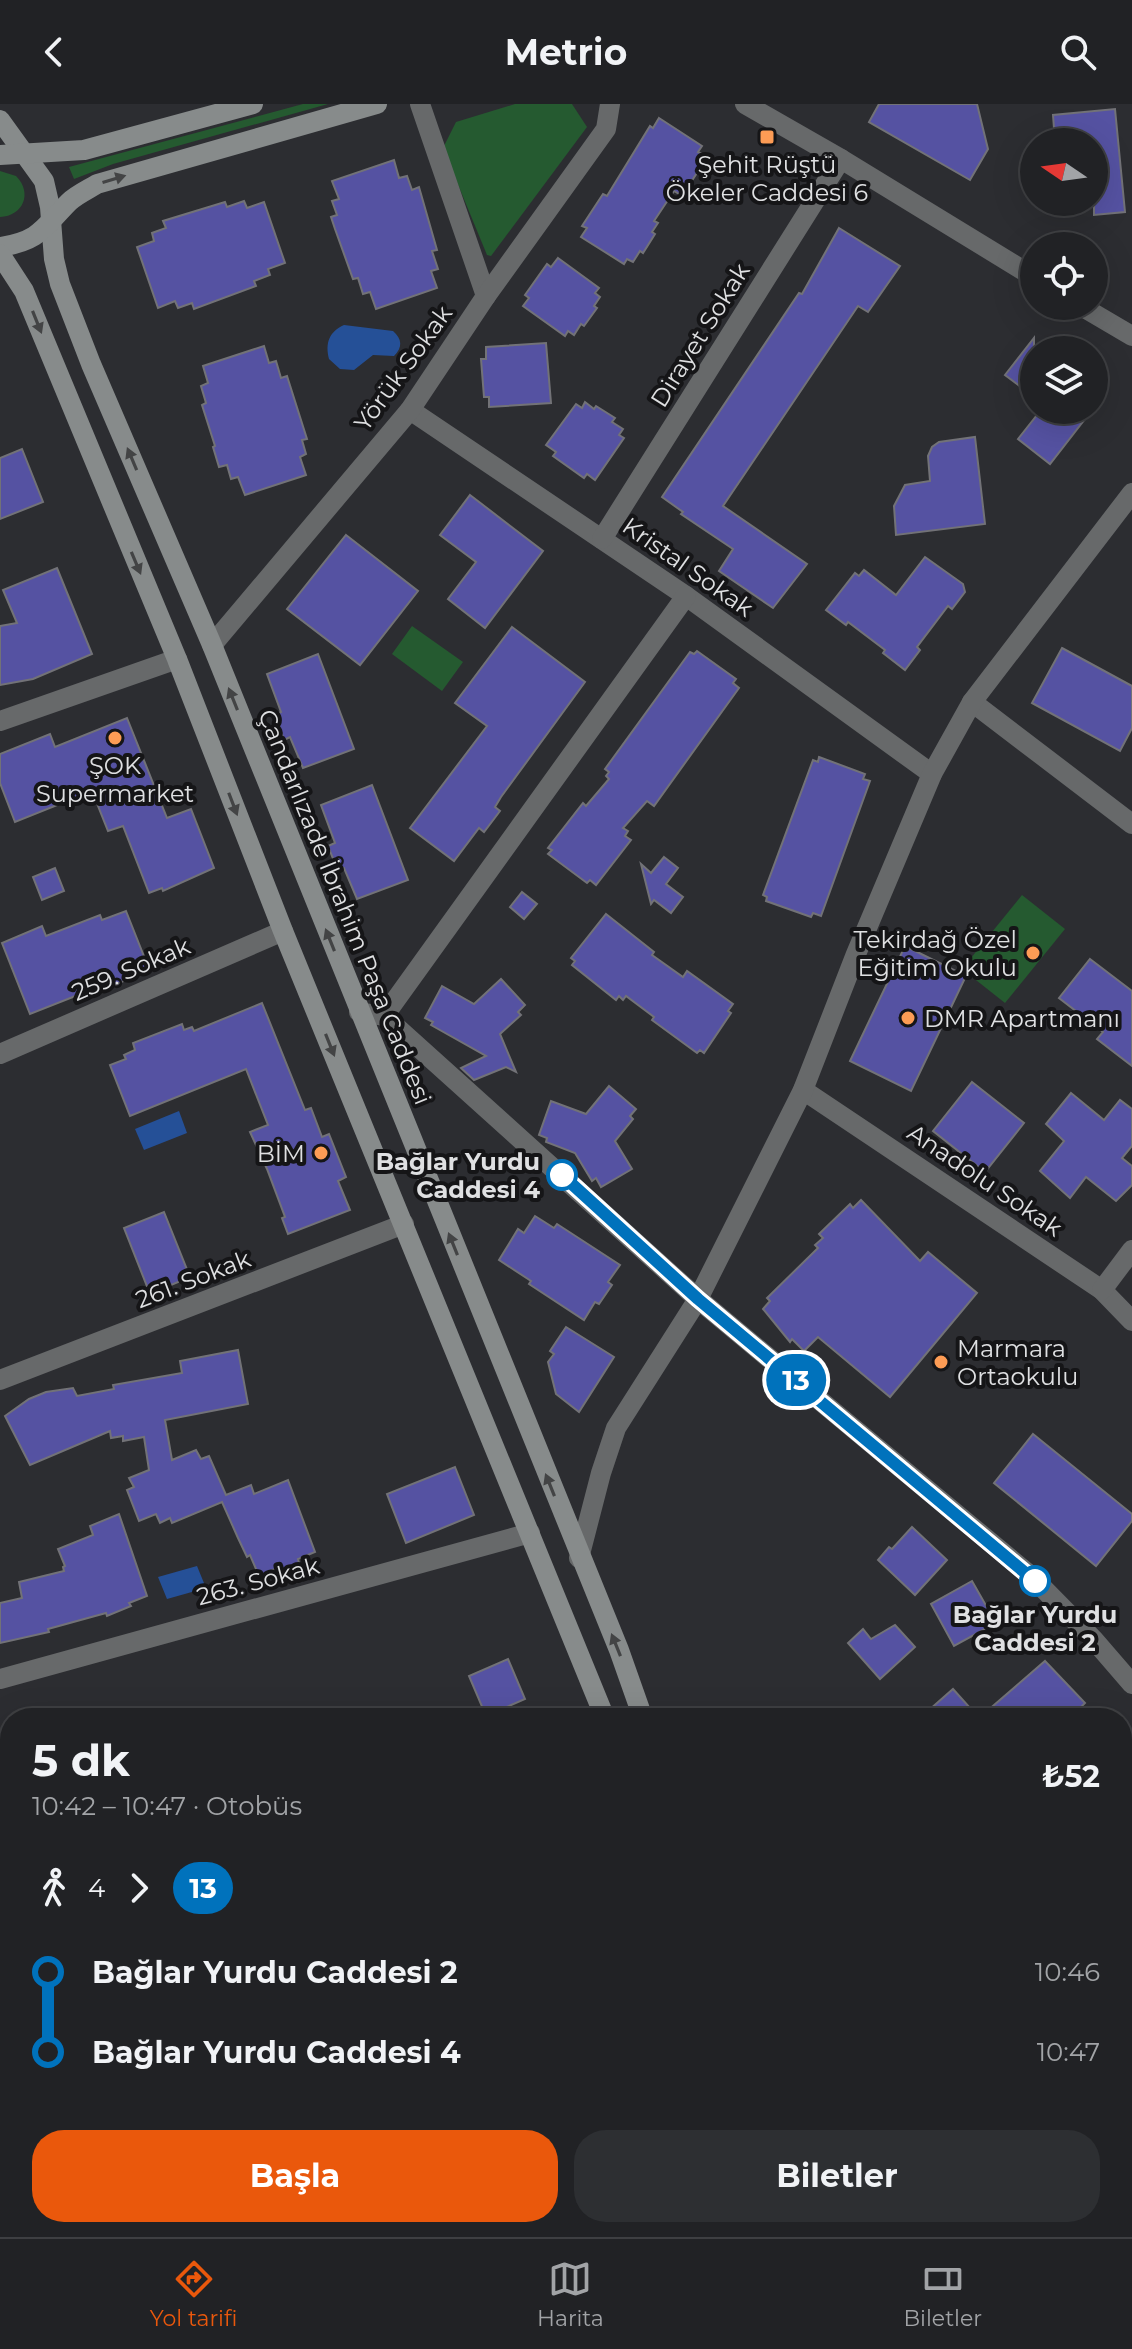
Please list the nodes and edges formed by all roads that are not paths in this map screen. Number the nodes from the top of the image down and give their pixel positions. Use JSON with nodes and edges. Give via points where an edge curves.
{"nodes":[{"id":1,"x":253,"y":104,"type":"edge"},
{"id":2,"x":377,"y":104,"type":"edge"},
{"id":3,"x":420,"y":104,"type":"edge"},
{"id":4,"x":610,"y":104,"type":"edge"},
{"id":5,"x":745,"y":104,"type":"edge"},
{"id":6,"x":0,"y":120,"type":"edge"},
{"id":7,"x":23,"y":153,"type":"junction"},
{"id":8,"x":0,"y":155,"type":"edge"},
{"id":9,"x":841,"y":159,"type":"junction"},
{"id":10,"x":52,"y":223,"type":"junction"},
{"id":11,"x":0,"y":247,"type":"edge"},
{"id":12,"x":0,"y":254,"type":"edge"},
{"id":13,"x":1020,"y":268,"type":"edge"},
{"id":14,"x":486,"y":296,"type":"junction"},
{"id":15,"x":1105,"y":320,"type":"edge"},
{"id":16,"x":1132,"y":336,"type":"edge"},
{"id":17,"x":410,"y":410,"type":"junction"},
{"id":18,"x":1132,"y":493,"type":"edge"},
{"id":19,"x":602,"y":539,"type":"junction"},
{"id":20,"x":686,"y":596,"type":"junction"},
{"id":21,"x":212,"y":645,"type":"junction"},
{"id":22,"x":177,"y":659,"type":"junction"},
{"id":23,"x":972,"y":702,"type":"junction"},
{"id":24,"x":0,"y":721,"type":"edge"},
{"id":25,"x":932,"y":774,"type":"junction"},
{"id":26,"x":1132,"y":824,"type":"edge"},
{"id":27,"x":283,"y":931,"type":"junction"},
{"id":28,"x":359,"y":1012,"type":"junction"},
{"id":29,"x":384,"y":1016,"type":"junction"},
{"id":30,"x":0,"y":1054,"type":"edge"},
{"id":31,"x":803,"y":1090,"type":"junction"},
{"id":32,"x":404,"y":1224,"type":"junction"},
{"id":33,"x":1132,"y":1250,"type":"edge"},
{"id":34,"x":1102,"y":1290,"type":"junction"},
{"id":35,"x":698,"y":1299,"type":"junction"},
{"id":36,"x":1132,"y":1321,"type":"edge"},
{"id":37,"x":0,"y":1380,"type":"edge"},
{"id":38,"x":530,"y":1533,"type":"junction"},
{"id":39,"x":579,"y":1558,"type":"junction"},
{"id":40,"x":0,"y":1679,"type":"edge"},
{"id":41,"x":1132,"y":1684,"type":"edge"},
{"id":42,"x":601,"y":1708,"type":"edge"},
{"id":43,"x":639,"y":1708,"type":"edge"}],
"edges":[{"from":1,"to":7,"type":"main road","via":[[84,150]]},
{"from":10,"to":2,"type":"main road","one_way":true,"via":[[71,200],[97,184]]},
{"from":3,"to":14,"type":"street"},
{"from":4,"to":14,"type":"street","name":"Yörük Sokak","via":[[606,129]]},
{"from":5,"to":9,"type":"street"},
{"from":6,"to":7,"type":"main road","name":"Çandarlızade İbrahim Paşa Caddesi"},
{"from":7,"to":8,"type":"main road"},
{"from":7,"to":10,"type":"main road","name":"Çandarlızade İbrahim Paşa Caddesi","via":[[44,181]]},
{"from":9,"to":13,"type":"street"},
{"from":9,"to":19,"type":"street","name":"Dirayet Sokak"},
{"from":10,"to":11,"type":"main road","via":[[35,237]]},
{"from":21,"to":10,"type":"main road","name":"Çandarlızade İbrahim Paşa Caddesi","one_way":true,"via":[[65,297],[54,259]]},
{"from":12,"to":22,"type":"main road","one_way":true,"via":[[24,291]]},
{"from":14,"to":17,"type":"street","name":"Yörük Sokak"},
{"from":15,"to":16,"type":"street"},
{"from":17,"to":19,"type":"street","name":"Kristal Sokak"},
{"from":17,"to":21,"type":"street","name":"Yörük Sokak"},
{"from":18,"to":23,"type":"street"},
{"from":19,"to":20,"type":"street","name":"Kristal Sokak"},
{"from":20,"to":25,"type":"street","name":"Kristal Sokak"},
{"from":20,"to":29,"type":"street"},
{"from":28,"to":21,"type":"main road","name":"Çandarlızade İbrahim Paşa Caddesi","one_way":true},
{"from":22,"to":24,"type":"street"},
{"from":22,"to":27,"type":"main road","one_way":true},
{"from":23,"to":25,"type":"street"},
{"from":23,"to":26,"type":"street"},
{"from":25,"to":31,"type":"street"},
{"from":27,"to":30,"type":"street","name":"259. Sokak"},
{"from":27,"to":32,"type":"main road","one_way":true},
{"from":28,"to":29,"type":"street"},
{"from":39,"to":28,"type":"main road","name":"Çandarlızade İbrahim Paşa Caddesi","one_way":true},
{"from":29,"to":35,"type":"street"},
{"from":31,"to":34,"type":"street","name":"Anadolu Sokak"},
{"from":31,"to":35,"type":"street"},
{"from":32,"to":37,"type":"street","name":"261. Sokak"},
{"from":32,"to":38,"type":"main road"},
{"from":33,"to":34,"type":"street"},
{"from":34,"to":36,"type":"street","name":"Anadolu Sokak"},
{"from":35,"to":39,"type":"street","via":[[616,1428]]},
{"from":35,"to":41,"type":"street","via":[[1032,1577]]},
{"from":38,"to":40,"type":"street","name":"263. Sokak"},
{"from":38,"to":42,"type":"main road"},
{"from":43,"to":39,"type":"main road","name":"Çandarlızade İbrahim Paşa Caddesi","one_way":true}]}
